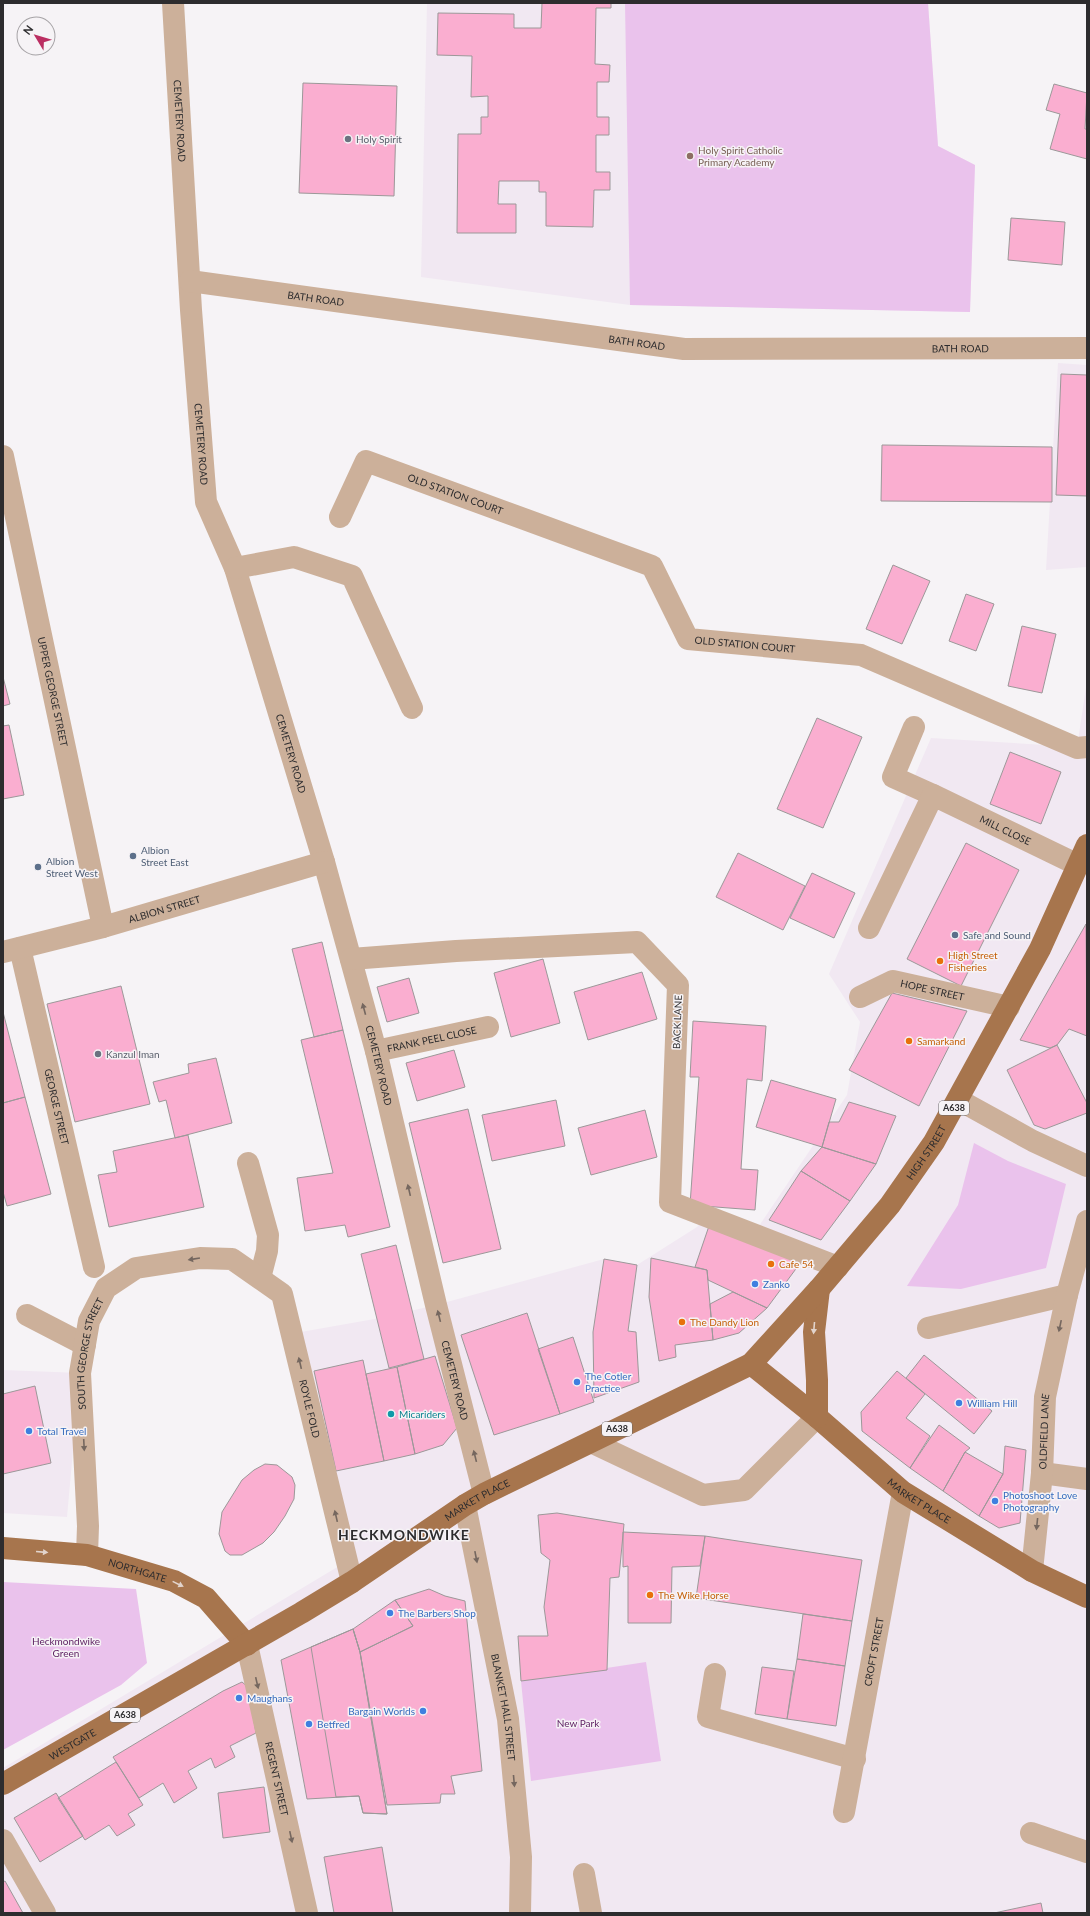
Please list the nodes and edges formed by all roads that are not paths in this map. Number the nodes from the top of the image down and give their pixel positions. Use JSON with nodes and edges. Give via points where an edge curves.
{"nodes":[{"id":1,"x":173,"y":3,"type":"edge"},
{"id":2,"x":190,"y":281,"type":"junction"},
{"id":3,"x":1087,"y":348,"type":"edge"},
{"id":4,"x":3,"y":456,"type":"edge"},
{"id":5,"x":340,"y":517,"type":"dead end"},
{"id":6,"x":235,"y":568,"type":"junction"},
{"id":7,"x":412,"y":708,"type":"dead end"},
{"id":8,"x":914,"y":727,"type":"dead end"},
{"id":9,"x":1087,"y":747,"type":"edge"},
{"id":10,"x":933,"y":795,"type":"junction"},
{"id":11,"x":1087,"y":845,"type":"edge"},
{"id":12,"x":324,"y":862,"type":"junction"},
{"id":13,"x":1078,"y":865,"type":"junction"},
{"id":14,"x":104,"y":927,"type":"junction"},
{"id":15,"x":869,"y":928,"type":"dead end"},
{"id":16,"x":11,"y":950,"type":"edge"},
{"id":17,"x":351,"y":959,"type":"junction"},
{"id":18,"x":860,"y":997,"type":"dead end"},
{"id":19,"x":1009,"y":1007,"type":"junction"},
{"id":20,"x":488,"y":1027,"type":"dead end"},
{"id":21,"x":376,"y":1051,"type":"junction"},
{"id":22,"x":958,"y":1100,"type":"junction"},
{"id":23,"x":248,"y":1163,"type":"dead end"},
{"id":24,"x":1087,"y":1166,"type":"edge"},
{"id":25,"x":1087,"y":1220,"type":"edge"},
{"id":26,"x":232,"y":1259,"type":"joint"},
{"id":27,"x":1081,"y":1263,"type":"edge"},
{"id":28,"x":94,"y":1267,"type":"dead end"},
{"id":29,"x":838,"y":1267,"type":"junction"},
{"id":30,"x":260,"y":1278,"type":"junction"},
{"id":31,"x":819,"y":1289,"type":"junction"},
{"id":32,"x":1067,"y":1295,"type":"junction"},
{"id":33,"x":27,"y":1315,"type":"dead end"},
{"id":34,"x":928,"y":1328,"type":"dead end"},
{"id":35,"x":85,"y":1345,"type":"junction"},
{"id":36,"x":751,"y":1364,"type":"junction"},
{"id":37,"x":817,"y":1417,"type":"junction"},
{"id":38,"x":591,"y":1442,"type":"junction"},
{"id":39,"x":1042,"y":1473,"type":"junction"},
{"id":40,"x":1087,"y":1479,"type":"edge"},
{"id":41,"x":903,"y":1492,"type":"junction"},
{"id":42,"x":484,"y":1494,"type":"junction"},
{"id":43,"x":465,"y":1505,"type":"junction"},
{"id":44,"x":3,"y":1548,"type":"edge"},
{"id":45,"x":88,"y":1555,"type":"junction"},
{"id":46,"x":1032,"y":1570,"type":"junction"},
{"id":47,"x":352,"y":1582,"type":"junction"},
{"id":48,"x":1087,"y":1597,"type":"edge"},
{"id":49,"x":247,"y":1645,"type":"junction"},
{"id":50,"x":715,"y":1674,"type":"dead end"},
{"id":51,"x":854,"y":1759,"type":"junction"},
{"id":52,"x":3,"y":1784,"type":"edge"},
{"id":53,"x":844,"y":1812,"type":"dead end"},
{"id":54,"x":1031,"y":1833,"type":"dead end"},
{"id":55,"x":3,"y":1840,"type":"edge"},
{"id":56,"x":1087,"y":1852,"type":"edge"},
{"id":57,"x":584,"y":1874,"type":"dead end"},
{"id":58,"x":45,"y":1913,"type":"edge"},
{"id":59,"x":307,"y":1913,"type":"edge"},
{"id":60,"x":520,"y":1913,"type":"edge"},
{"id":61,"x":591,"y":1913,"type":"edge"}],
"edges":[{"from":1,"to":2,"type":"street","name":"CEMETERY ROAD"},
{"from":2,"to":3,"type":"street","name":"BATH ROAD","via":[[684,349]]},
{"from":2,"to":6,"type":"street","name":"CEMETERY ROAD","via":[[206,502]]},
{"from":4,"to":14,"type":"street","name":"UPPER GEORGE STREET"},
{"from":5,"to":9,"type":"street","name":"OLD STATION COURT","via":[[366,461],[652,566],[688,639],[861,655],[1077,748]]},
{"from":6,"to":7,"type":"street","via":[[294,557],[352,576]]},
{"from":6,"to":12,"type":"street","name":"CEMETERY ROAD"},
{"from":8,"to":10,"type":"street","name":"MILL CLOSE","via":[[893,777]]},
{"from":10,"to":13,"type":"street","name":"MILL CLOSE"},
{"from":10,"to":15,"type":"street"},
{"from":11,"to":13,"type":"main road","name":"HIGH STREET","number":"A638"},
{"from":12,"to":14,"type":"street","name":"ALBION STREET"},
{"from":12,"to":17,"type":"street","name":"CEMETERY ROAD"},
{"from":13,"to":19,"type":"main road","name":"HIGH STREET","number":"A638","via":[[1040,949]]},
{"from":14,"to":16,"type":"street","name":"ALBION STREET"},
{"from":16,"to":28,"type":"street","name":"GEORGE STREET"},
{"from":21,"to":17,"type":"street","name":"CEMETERY ROAD","one_way":true},
{"from":17,"to":29,"type":"street","name":"BACK LANE","via":[[637,942],[678,986],[670,1202]]},
{"from":18,"to":19,"type":"street","name":"HOPE STREET","via":[[892,981]]},
{"from":19,"to":22,"type":"main road","name":"HIGH STREET","number":"A638"},
{"from":20,"to":21,"type":"street","name":"FRANK PEEL CLOSE"},
{"from":42,"to":21,"type":"street","name":"CEMETERY ROAD","one_way":true},
{"from":22,"to":24,"type":"street","via":[[1033,1141]]},
{"from":22,"to":29,"type":"main road","name":"HIGH STREET","number":"A638","via":[[934,1142],[890,1205]]},
{"from":23,"to":30,"type":"street","via":[[268,1235],[267,1252]]},
{"from":25,"to":27,"type":"street","name":"OLDFIELD LANE"},
{"from":26,"to":30,"type":"street","name":"ROYLE FOLD"},
{"from":26,"to":35,"type":"street","name":"SOUTH GEORGE STREET","one_way":true,"via":[[200,1258],[136,1268],[106,1288],[90,1321]]},
{"from":27,"to":32,"type":"street","name":"OLDFIELD LANE"},
{"from":29,"to":31,"type":"main road","name":"HIGH STREET","number":"A638"},
{"from":47,"to":30,"type":"street","name":"ROYLE FOLD","one_way":true,"via":[[282,1294]]},
{"from":31,"to":36,"type":"main road","name":"HIGH STREET","number":"A638"},
{"from":31,"to":37,"type":"main road","one_way":true,"via":[[814,1332]]},
{"from":32,"to":34,"type":"street"},
{"from":32,"to":39,"type":"street","name":"OLDFIELD LANE","one_way":true,"via":[[1045,1397]]},
{"from":33,"to":35,"type":"street"},
{"from":35,"to":45,"type":"street","name":"SOUTH GEORGE STREET","one_way":true,"via":[[80,1373]]},
{"from":36,"to":37,"type":"main road","name":"MARKET PLACE"},
{"from":36,"to":38,"type":"main road","name":"MARKET PLACE","number":"A638"},
{"from":37,"to":38,"type":"street","via":[[744,1490],[703,1495]]},
{"from":37,"to":41,"type":"main road","name":"MARKET PLACE"},
{"from":38,"to":42,"type":"main road","name":"MARKET PLACE","number":"A638"},
{"from":39,"to":40,"type":"street"},
{"from":39,"to":46,"type":"street","name":"OLDFIELD LANE","one_way":true},
{"from":41,"to":46,"type":"main road","name":"MARKET PLACE"},
{"from":41,"to":51,"type":"street","name":"CROFT STREET"},
{"from":42,"to":43,"type":"main road","name":"MARKET PLACE","number":"A638"},
{"from":43,"to":47,"type":"main road","name":"MARKET PLACE","number":"A638"},
{"from":43,"to":60,"type":"street","name":"BLANKET HALL STREET","one_way":true,"via":[[508,1719],[520,1857]]},
{"from":44,"to":45,"type":"main road","name":"NORTHGATE","one_way":true},
{"from":45,"to":49,"type":"main road","name":"NORTHGATE","one_way":true,"via":[[174,1581],[206,1598]]},
{"from":46,"to":48,"type":"main road","name":"MARKET PLACE"},
{"from":47,"to":49,"type":"main road","name":"MARKET PLACE","number":"A638"},
{"from":49,"to":52,"type":"main road","name":"WESTGATE","number":"A638"},
{"from":49,"to":59,"type":"street","name":"REGENT STREET","one_way":true},
{"from":50,"to":51,"type":"street","via":[[708,1717]]},
{"from":51,"to":53,"type":"street","name":"CROFT STREET"},
{"from":54,"to":56,"type":"street"},
{"from":55,"to":58,"type":"street"},
{"from":57,"to":61,"type":"street"}]}
